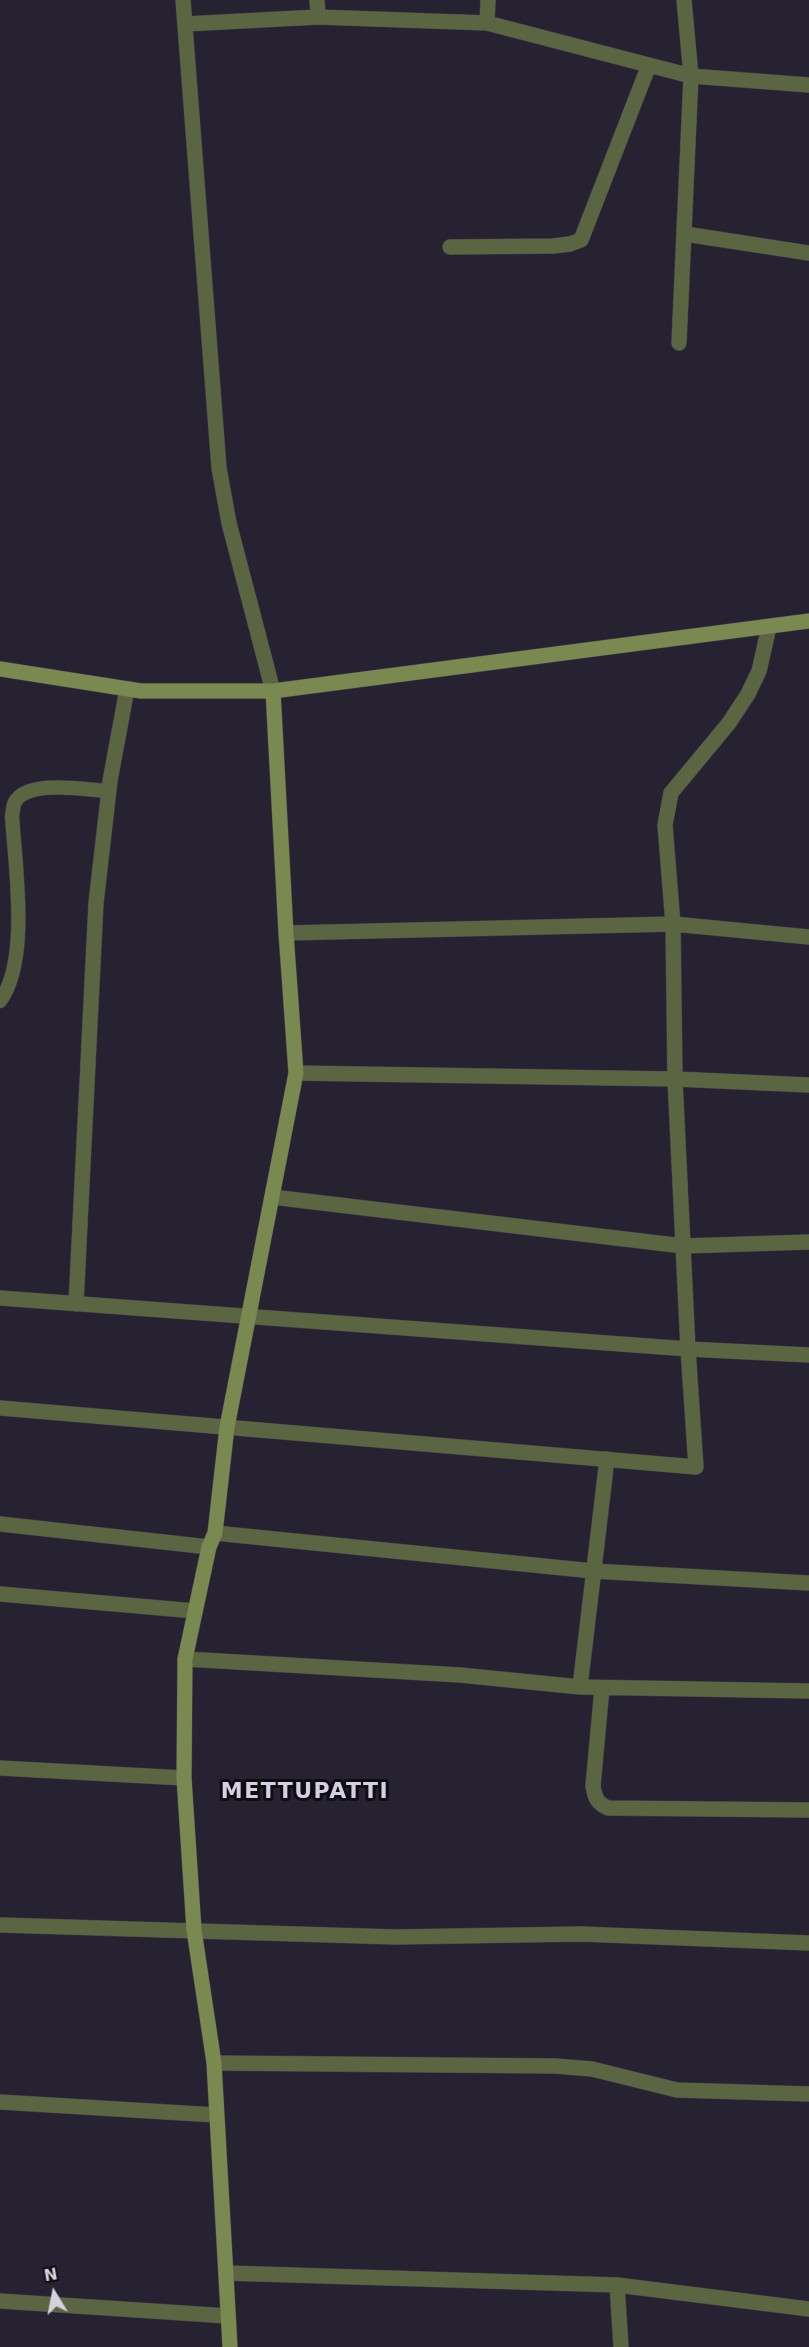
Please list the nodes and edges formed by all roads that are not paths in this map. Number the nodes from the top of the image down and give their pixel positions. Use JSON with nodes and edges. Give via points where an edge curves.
{"nodes":[{"id":1,"x":183,"y":0,"type":"edge"},
{"id":2,"x":317,"y":0,"type":"edge"},
{"id":3,"x":488,"y":0,"type":"edge"},
{"id":4,"x":684,"y":0,"type":"edge"},
{"id":5,"x":318,"y":17,"type":"junction"},
{"id":6,"x":487,"y":23,"type":"junction"},
{"id":7,"x":185,"y":24,"type":"junction"},
{"id":8,"x":649,"y":65,"type":"junction"},
{"id":9,"x":691,"y":76,"type":"junction"},
{"id":10,"x":809,"y":85,"type":"edge"},
{"id":11,"x":685,"y":234,"type":"junction"},
{"id":12,"x":450,"y":247,"type":"dead end"},
{"id":13,"x":809,"y":252,"type":"edge"},
{"id":14,"x":679,"y":343,"type":"dead end"},
{"id":15,"x":809,"y":621,"type":"edge"},
{"id":16,"x":769,"y":627,"type":"junction"},
{"id":17,"x":0,"y":669,"type":"edge"},
{"id":18,"x":127,"y":689,"type":"junction"},
{"id":19,"x":273,"y":691,"type":"junction"},
{"id":20,"x":109,"y":791,"type":"junction"},
{"id":21,"x":674,"y":924,"type":"junction"},
{"id":22,"x":286,"y":933,"type":"junction"},
{"id":23,"x":809,"y":937,"type":"edge"},
{"id":24,"x":0,"y":1001,"type":"edge"},
{"id":25,"x":296,"y":1073,"type":"junction"},
{"id":26,"x":675,"y":1079,"type":"junction"},
{"id":27,"x":809,"y":1085,"type":"edge"},
{"id":28,"x":272,"y":1197,"type":"junction"},
{"id":29,"x":809,"y":1242,"type":"edge"},
{"id":30,"x":683,"y":1246,"type":"junction"},
{"id":31,"x":0,"y":1298,"type":"edge"},
{"id":32,"x":76,"y":1304,"type":"junction"},
{"id":33,"x":249,"y":1317,"type":"junction"},
{"id":34,"x":688,"y":1349,"type":"junction"},
{"id":35,"x":809,"y":1355,"type":"edge"},
{"id":36,"x":0,"y":1408,"type":"edge"},
{"id":37,"x":228,"y":1428,"type":"junction"},
{"id":38,"x":607,"y":1459,"type":"junction"},
{"id":39,"x":0,"y":1524,"type":"edge"},
{"id":40,"x":212,"y":1540,"type":"junction"},
{"id":41,"x":593,"y":1571,"type":"junction"},
{"id":42,"x":809,"y":1583,"type":"edge"},
{"id":43,"x":0,"y":1594,"type":"edge"},
{"id":44,"x":195,"y":1611,"type":"junction"},
{"id":45,"x":185,"y":1659,"type":"junction"},
{"id":46,"x":580,"y":1687,"type":"junction"},
{"id":47,"x":602,"y":1688,"type":"junction"},
{"id":48,"x":809,"y":1691,"type":"edge"},
{"id":49,"x":0,"y":1768,"type":"edge"},
{"id":50,"x":184,"y":1778,"type":"junction"},
{"id":51,"x":809,"y":1810,"type":"edge"},
{"id":52,"x":0,"y":1925,"type":"edge"},
{"id":53,"x":194,"y":1930,"type":"junction"},
{"id":54,"x":809,"y":1943,"type":"edge"},
{"id":55,"x":214,"y":2062,"type":"junction"},
{"id":56,"x":809,"y":2094,"type":"edge"},
{"id":57,"x":0,"y":2102,"type":"edge"},
{"id":58,"x":216,"y":2115,"type":"junction"},
{"id":59,"x":226,"y":2273,"type":"junction"},
{"id":60,"x":617,"y":2285,"type":"junction"},
{"id":61,"x":0,"y":2301,"type":"edge"},
{"id":62,"x":809,"y":2309,"type":"edge"},
{"id":63,"x":228,"y":2316,"type":"junction"},
{"id":64,"x":230,"y":2347,"type":"edge"},
{"id":65,"x":621,"y":2347,"type":"edge"}],
"edges":[{"from":1,"to":7,"type":"street"},
{"from":2,"to":5,"type":"street"},
{"from":3,"to":6,"type":"street"},
{"from":4,"to":9,"type":"street"},
{"from":5,"to":6,"type":"street"},
{"from":5,"to":7,"type":"street"},
{"from":6,"to":8,"type":"street"},
{"from":7,"to":19,"type":"street","via":[[219,468],[228,523]]},
{"from":8,"to":9,"type":"street"},
{"from":8,"to":12,"type":"street","via":[[581,240],[553,246]]},
{"from":9,"to":10,"type":"street"},
{"from":9,"to":11,"type":"street"},
{"from":11,"to":13,"type":"street"},
{"from":11,"to":14,"type":"street"},
{"from":15,"to":16,"type":"street"},
{"from":16,"to":19,"type":"street"},
{"from":16,"to":21,"type":"street","via":[[759,671],[748,694],[671,793],[665,825]]},
{"from":17,"to":18,"type":"street"},
{"from":18,"to":19,"type":"street"},
{"from":18,"to":20,"type":"street"},
{"from":19,"to":22,"type":"street"},
{"from":20,"to":24,"type":"lane","via":[[37,787],[14,802],[19,931],[7,992]]},
{"from":20,"to":32,"type":"street","via":[[96,903]]},
{"from":21,"to":22,"type":"street"},
{"from":21,"to":23,"type":"street"},
{"from":21,"to":26,"type":"street"},
{"from":22,"to":25,"type":"street"},
{"from":25,"to":26,"type":"street"},
{"from":25,"to":28,"type":"street"},
{"from":26,"to":27,"type":"street"},
{"from":26,"to":30,"type":"street"},
{"from":28,"to":30,"type":"street"},
{"from":28,"to":33,"type":"street"},
{"from":29,"to":30,"type":"street"},
{"from":30,"to":34,"type":"street"},
{"from":31,"to":32,"type":"street"},
{"from":32,"to":33,"type":"street"},
{"from":33,"to":34,"type":"street"},
{"from":33,"to":37,"type":"street"},
{"from":34,"to":35,"type":"street"},
{"from":34,"to":38,"type":"street","via":[[696,1467]]},
{"from":36,"to":37,"type":"street"},
{"from":37,"to":38,"type":"street"},
{"from":37,"to":40,"type":"street"},
{"from":38,"to":41,"type":"street"},
{"from":39,"to":40,"type":"street"},
{"from":40,"to":41,"type":"street"},
{"from":40,"to":44,"type":"street"},
{"from":41,"to":42,"type":"street"},
{"from":41,"to":46,"type":"street"},
{"from":43,"to":44,"type":"street"},
{"from":44,"to":45,"type":"street"},
{"from":45,"to":46,"type":"street","via":[[460,1675]]},
{"from":45,"to":50,"type":"street"},
{"from":46,"to":47,"type":"street"},
{"from":47,"to":48,"type":"street"},
{"from":47,"to":51,"type":"street","via":[[593,1786],[599,1804],[608,1808]]},
{"from":49,"to":50,"type":"street"},
{"from":50,"to":53,"type":"street"},
{"from":52,"to":53,"type":"street"},
{"from":53,"to":54,"type":"street","via":[[395,1937],[581,1934]]},
{"from":53,"to":55,"type":"street"},
{"from":55,"to":56,"type":"street","via":[[555,2066],[592,2069],[677,2090]]},
{"from":55,"to":58,"type":"street"},
{"from":57,"to":58,"type":"street"},
{"from":58,"to":59,"type":"street"},
{"from":59,"to":60,"type":"street"},
{"from":59,"to":63,"type":"street"},
{"from":60,"to":62,"type":"street"},
{"from":60,"to":65,"type":"street"},
{"from":61,"to":63,"type":"street"},
{"from":63,"to":64,"type":"street"}]}
